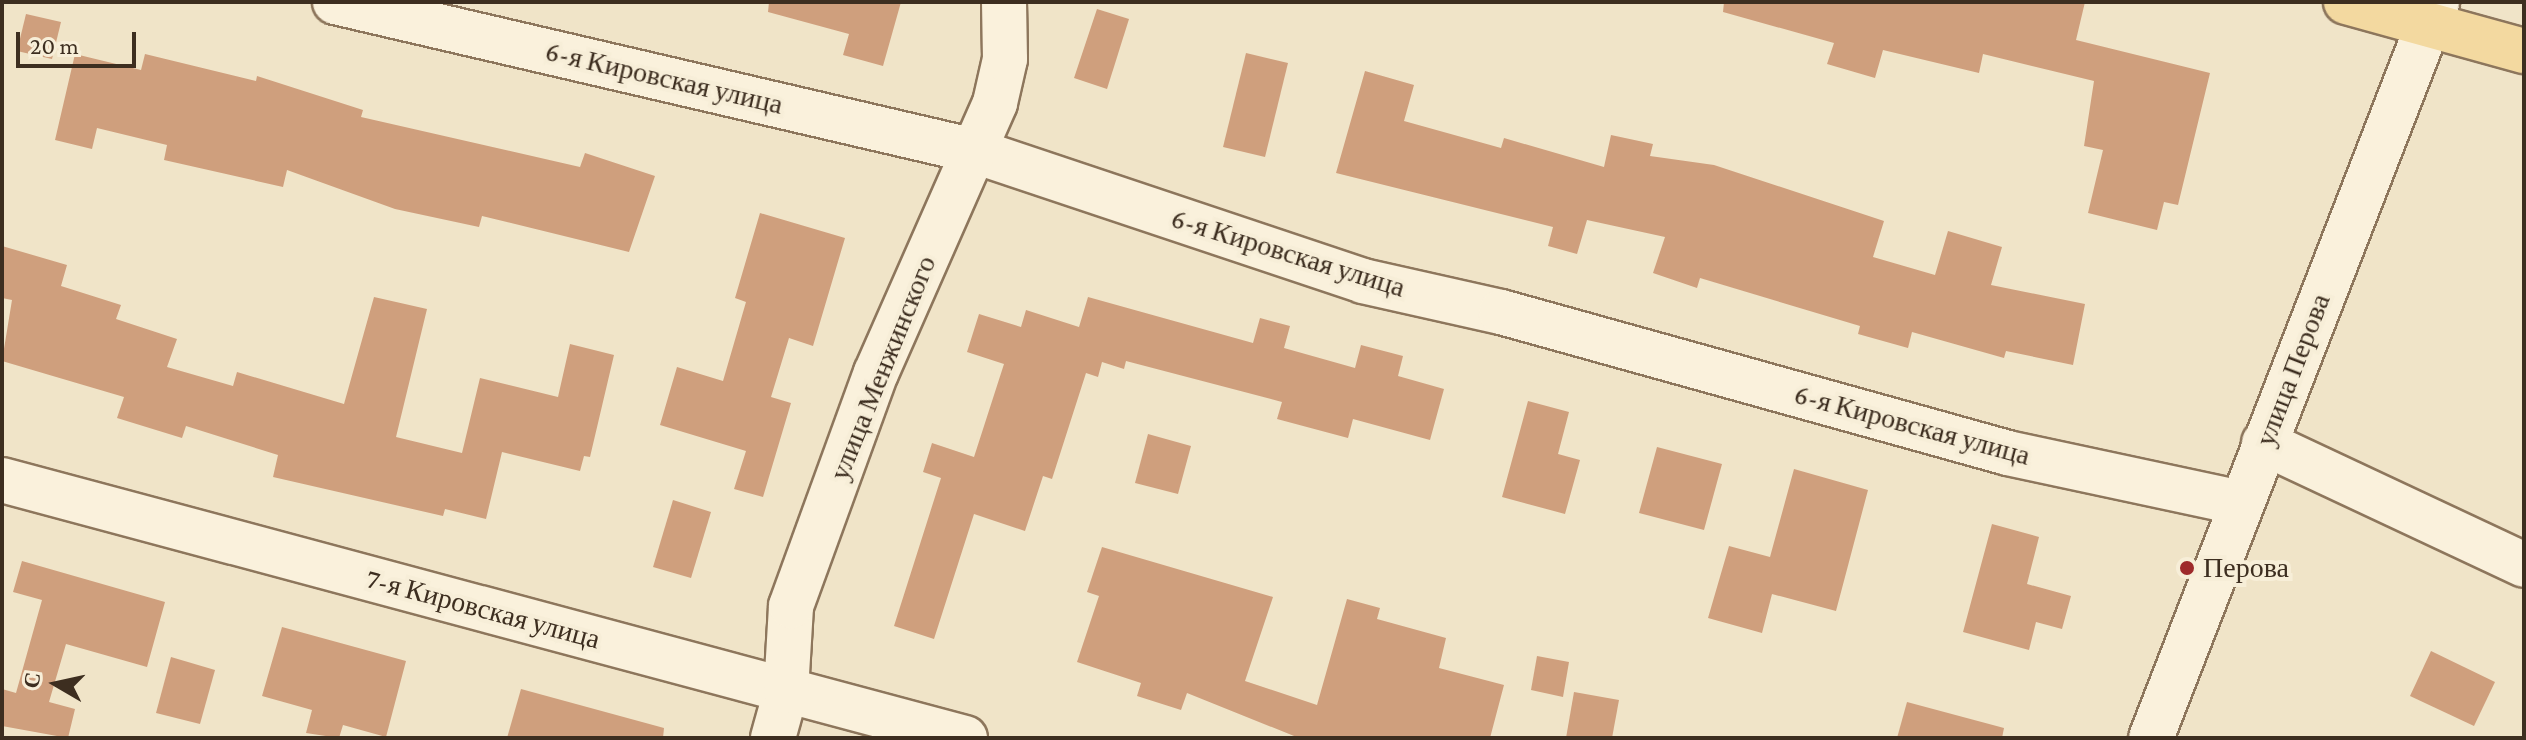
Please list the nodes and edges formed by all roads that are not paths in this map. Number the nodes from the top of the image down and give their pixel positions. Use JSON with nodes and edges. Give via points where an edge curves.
{"nodes":[{"id":1,"x":335,"y":2,"type":"edge"},
{"id":2,"x":1004,"y":2,"type":"edge"},
{"id":3,"x":2346,"y":2,"type":"edge"},
{"id":4,"x":2433,"y":13,"type":"edge"},
{"id":5,"x":2524,"y":51,"type":"edge"},
{"id":6,"x":975,"y":151,"type":"junction"},
{"id":7,"x":2264,"y":443,"type":"junction"},
{"id":8,"x":2,"y":480,"type":"edge"},
{"id":9,"x":2241,"y":503,"type":"junction"},
{"id":10,"x":2524,"y":565,"type":"edge"},
{"id":11,"x":786,"y":691,"type":"junction"},
{"id":12,"x":773,"y":738,"type":"edge"},
{"id":13,"x":965,"y":738,"type":"edge"},
{"id":14,"x":2151,"y":738,"type":"edge"}],
"edges":[{"from":1,"to":6,"type":"street","name":"6-я Кировская улица"},
{"from":2,"to":6,"type":"street","name":"улица Менжинского","via":[[1005,59]]},
{"from":3,"to":4,"type":"main road"},
{"from":4,"to":5,"type":"main road"},
{"from":4,"to":7,"type":"street","name":"улица Перова"},
{"from":6,"to":9,"type":"street","name":"6-я Кировская улица","via":[[1363,281],[1501,312],[2008,453]]},
{"from":6,"to":11,"type":"street","name":"улица Менжинского","via":[[876,373],[791,606]]},
{"from":7,"to":9,"type":"street","name":"улица Перова"},
{"from":7,"to":10,"type":"street"},
{"from":8,"to":11,"type":"street","name":"7-я Кировская улица"},
{"from":9,"to":14,"type":"street","name":"улица Перова"},
{"from":11,"to":12,"type":"street","name":"улица Менжинского"},
{"from":11,"to":13,"type":"street","name":"7-я Кировская улица"}]}
